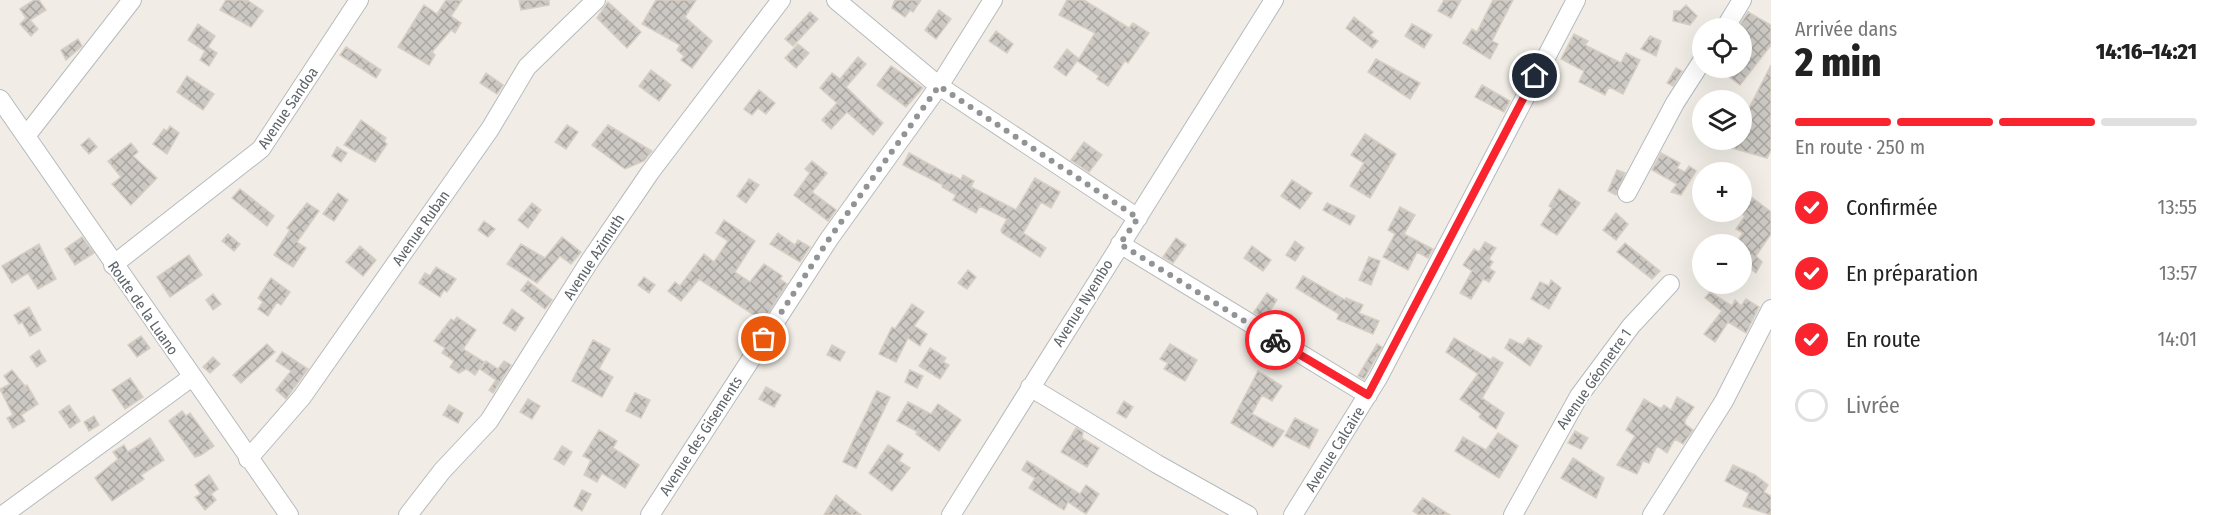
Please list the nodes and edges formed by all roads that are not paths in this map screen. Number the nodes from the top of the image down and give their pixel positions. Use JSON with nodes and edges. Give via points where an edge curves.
{"nodes":[{"id":1,"x":132,"y":0,"type":"edge"},
{"id":2,"x":359,"y":0,"type":"edge"},
{"id":3,"x":596,"y":0,"type":"edge"},
{"id":4,"x":781,"y":0,"type":"edge"},
{"id":5,"x":836,"y":0,"type":"edge"},
{"id":6,"x":993,"y":0,"type":"edge"},
{"id":7,"x":1274,"y":0,"type":"edge"},
{"id":8,"x":1576,"y":0,"type":"edge"},
{"id":9,"x":1742,"y":0,"type":"edge"},
{"id":10,"x":1731,"y":18,"type":"edge"},
{"id":11,"x":1692,"y":77,"type":"edge"},
{"id":12,"x":939,"y":86,"type":"junction"},
{"id":13,"x":0,"y":99,"type":"edge"},
{"id":14,"x":26,"y":136,"type":"junction"},
{"id":15,"x":1627,"y":193,"type":"dead end"},
{"id":16,"x":1138,"y":218,"type":"junction"},
{"id":17,"x":1120,"y":244,"type":"junction"},
{"id":18,"x":113,"y":265,"type":"junction"},
{"id":19,"x":1670,"y":284,"type":"dead end"},
{"id":20,"x":1771,"y":309,"type":"edge"},
{"id":21,"x":192,"y":377,"type":"junction"},
{"id":22,"x":1030,"y":387,"type":"junction"},
{"id":23,"x":1368,"y":395,"type":"junction"},
{"id":24,"x":248,"y":459,"type":"junction"},
{"id":25,"x":9,"y":513,"type":"edge"},
{"id":26,"x":289,"y":515,"type":"edge"},
{"id":27,"x":408,"y":515,"type":"edge"},
{"id":28,"x":650,"y":515,"type":"edge"},
{"id":29,"x":951,"y":515,"type":"edge"},
{"id":30,"x":1248,"y":515,"type":"edge"},
{"id":31,"x":1293,"y":515,"type":"edge"},
{"id":32,"x":1513,"y":515,"type":"edge"},
{"id":33,"x":1652,"y":515,"type":"edge"}],
"edges":[{"from":1,"to":14,"type":"street"},
{"from":2,"to":18,"type":"street","name":"Avenue Sandoa","via":[[261,150]]},
{"from":3,"to":24,"type":"street","name":"Avenue Ruban","via":[[527,68],[490,129],[308,387]]},
{"from":4,"to":27,"type":"street","name":"Avenue Azimuth","via":[[651,171],[489,421]]},
{"from":5,"to":12,"type":"street"},
{"from":6,"to":12,"type":"street","name":"Avenue des Gisements"},
{"from":7,"to":16,"type":"street","name":"Avenue Nyembo"},
{"from":8,"to":23,"type":"street","name":"Avenue Calcaire"},
{"from":9,"to":10,"type":"street"},
{"from":11,"to":15,"type":"street"},
{"from":12,"to":16,"type":"street"},
{"from":12,"to":28,"type":"street","name":"Avenue des Gisements","via":[[829,239]]},
{"from":13,"to":14,"type":"street","name":"Route de la Luano"},
{"from":14,"to":18,"type":"street","name":"Route de la Luano"},
{"from":16,"to":17,"type":"street","name":"Avenue Nyembo"},
{"from":17,"to":22,"type":"street","name":"Avenue Nyembo"},
{"from":17,"to":23,"type":"street"},
{"from":18,"to":21,"type":"street","name":"Route de la Luano"},
{"from":19,"to":32,"type":"street","name":"Avenue Géometre 1","via":[[1631,326],[1579,396]]},
{"from":20,"to":33,"type":"street","via":[[1724,401]]},
{"from":21,"to":24,"type":"street","name":"Route de la Luano"},
{"from":21,"to":25,"type":"street"},
{"from":22,"to":29,"type":"street","name":"Avenue Nyembo"},
{"from":22,"to":30,"type":"street"},
{"from":23,"to":31,"type":"street","name":"Avenue Calcaire"},
{"from":24,"to":26,"type":"street","name":"Route de la Luano"}]}
